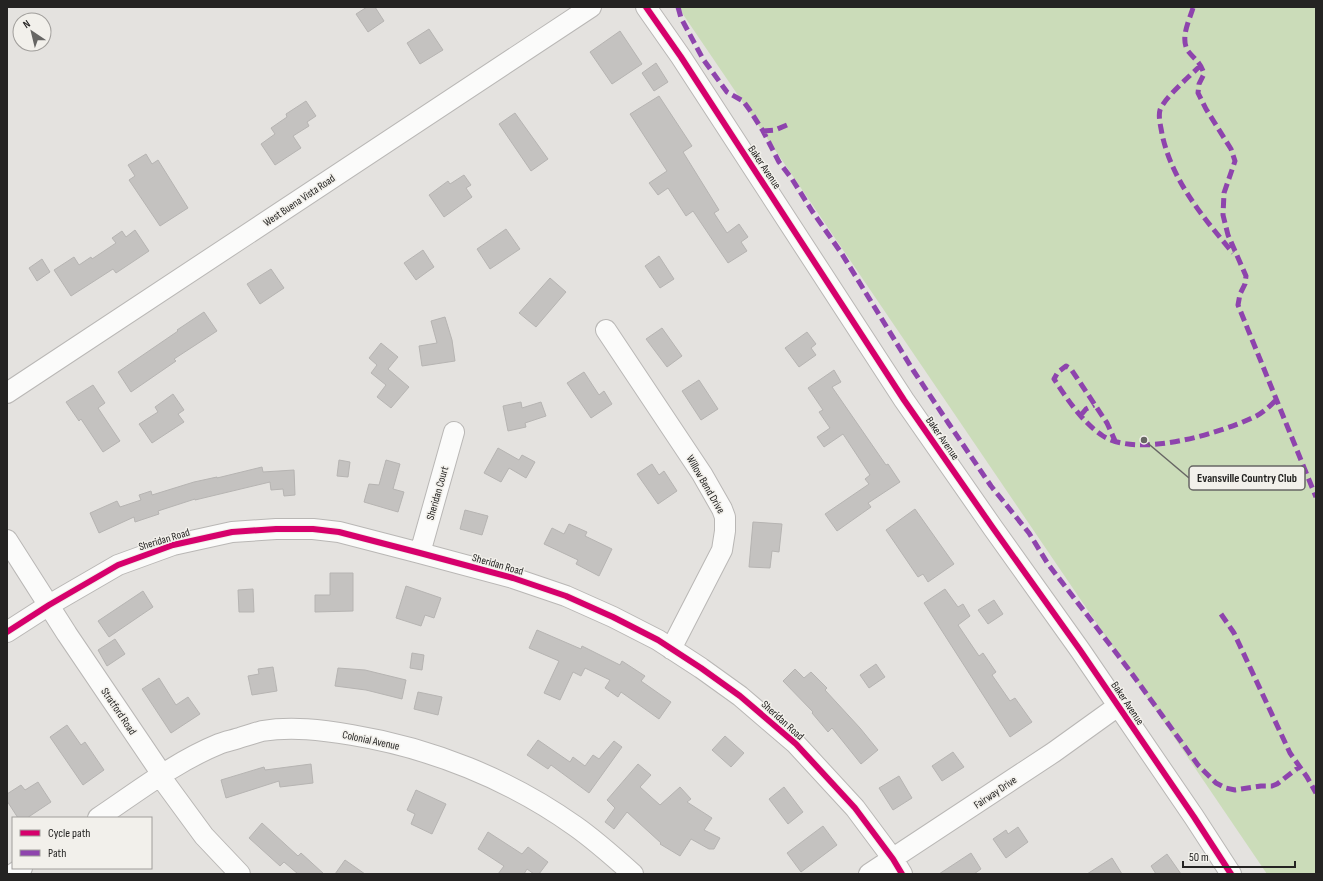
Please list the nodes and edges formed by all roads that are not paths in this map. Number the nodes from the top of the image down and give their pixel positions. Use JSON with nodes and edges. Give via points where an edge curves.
{"nodes":[{"id":1,"x":591,"y":7,"type":"edge"},
{"id":2,"x":646,"y":7,"type":"edge"},
{"id":3,"x":606,"y":330,"type":"dead end"},
{"id":4,"x":7,"y":393,"type":"edge"},
{"id":5,"x":454,"y":432,"type":"dead end"},
{"id":6,"x":7,"y":540,"type":"edge"},
{"id":7,"x":420,"y":553,"type":"junction"},
{"id":8,"x":49,"y":604,"type":"junction"},
{"id":9,"x":7,"y":632,"type":"edge"},
{"id":10,"x":671,"y":649,"type":"junction"},
{"id":11,"x":1118,"y":706,"type":"junction"},
{"id":12,"x":160,"y":776,"type":"junction"},
{"id":13,"x":99,"y":817,"type":"edge"},
{"id":14,"x":897,"y":866,"type":"edge"},
{"id":15,"x":240,"y":874,"type":"edge"},
{"id":16,"x":633,"y":874,"type":"edge"},
{"id":17,"x":869,"y":874,"type":"edge"},
{"id":18,"x":1231,"y":874,"type":"edge"}],
"edges":[{"from":1,"to":4,"type":"street","name":"West Buena Vista Road"},
{"from":2,"to":11,"type":"street","name":"Baker Avenue","via":[[904,400]]},
{"from":3,"to":10,"type":"street","name":"Willow Bend Drive","via":[[702,474],[725,517],[722,550]]},
{"from":5,"to":7,"type":"street","name":"Sheridan Court"},
{"from":6,"to":8,"type":"street","name":"Stratford Road"},
{"from":7,"to":8,"type":"street","name":"Sheridan Road","via":[[339,532],[313,529],[276,528],[232,532],[173,545],[118,565]]},
{"from":7,"to":10,"type":"street","name":"Sheridan Road","via":[[513,578],[566,596],[613,617]]},
{"from":8,"to":9,"type":"street","name":"Sheridan Road"},
{"from":8,"to":12,"type":"street","name":"Stratford Road","via":[[159,770]]},
{"from":10,"to":14,"type":"street","name":"Sheridan Road","via":[[740,696],[796,744],[855,808]]},
{"from":11,"to":14,"type":"street","name":"Fairway Drive"},
{"from":11,"to":18,"type":"street","name":"Baker Avenue"},
{"from":12,"to":13,"type":"street","name":"Colonial Avenue"},
{"from":12,"to":15,"type":"street","name":"Stratford Road","via":[[204,836]]},
{"from":12,"to":16,"type":"street","name":"Colonial Avenue","via":[[219,744],[261,731],[290,728],[382,740],[477,771],[541,803],[602,847]]},
{"from":14,"to":17,"type":"street","name":"Fairway Drive"}]}
